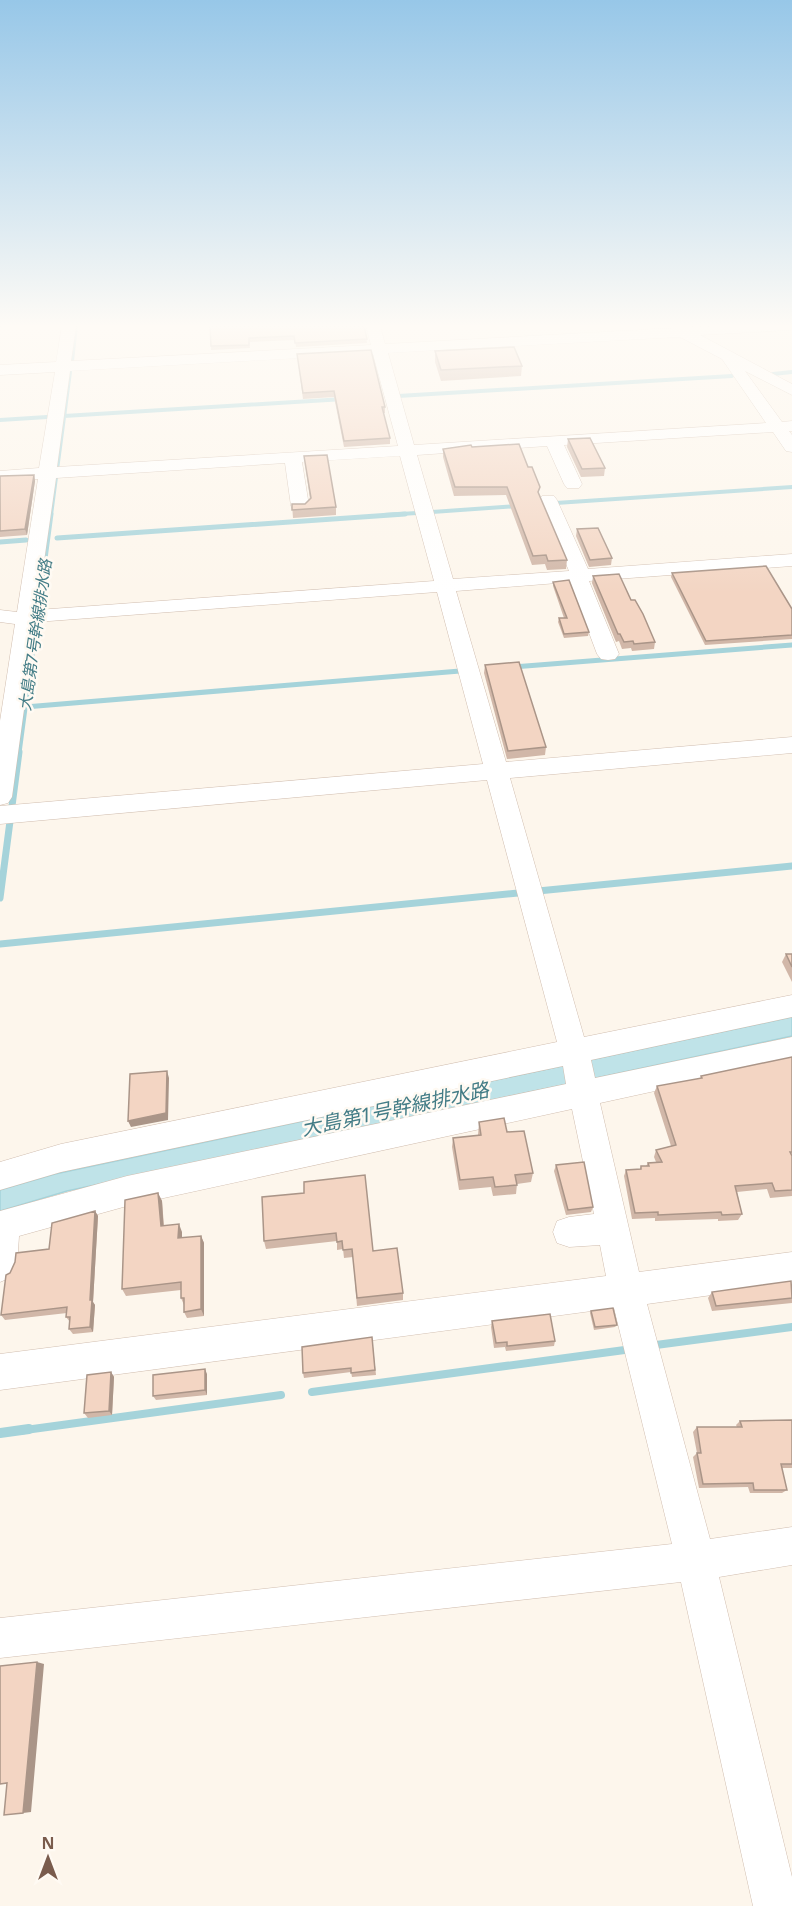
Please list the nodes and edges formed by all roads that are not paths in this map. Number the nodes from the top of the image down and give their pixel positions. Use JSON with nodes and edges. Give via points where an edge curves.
{"nodes":[{"id":1,"x":58,"y":415,"type":"edge"},
{"id":2,"x":397,"y":415,"type":"edge"},
{"id":3,"x":775,"y":415,"type":"edge"},
{"id":4,"x":785,"y":427,"type":"edge"},
{"id":5,"x":553,"y":441,"type":"junction"},
{"id":6,"x":792,"y":447,"type":"edge"},
{"id":7,"x":407,"y":450,"type":"junction"},
{"id":8,"x":293,"y":458,"type":"junction"},
{"id":9,"x":53,"y":473,"type":"junction"},
{"id":10,"x":0,"y":477,"type":"edge"},
{"id":11,"x":573,"y":484,"type":"dead end"},
{"id":12,"x":548,"y":500,"type":"dead end"},
{"id":13,"x":300,"y":506,"type":"edge"},
{"id":14,"x":792,"y":561,"type":"edge"},
{"id":15,"x":579,"y":576,"type":"junction"},
{"id":16,"x":444,"y":586,"type":"junction"},
{"id":17,"x":0,"y":616,"type":"edge"},
{"id":18,"x":32,"y":617,"type":"junction"},
{"id":19,"x":608,"y":654,"type":"dead end"},
{"id":20,"x":792,"y":745,"type":"edge"},
{"id":21,"x":495,"y":771,"type":"junction"},
{"id":22,"x":6,"y":810,"type":"edge"},
{"id":23,"x":792,"y":1006,"type":"edge"},
{"id":24,"x":792,"y":1049,"type":"edge"},
{"id":25,"x":579,"y":1072,"type":"junction"},
{"id":26,"x":0,"y":1176,"type":"edge"},
{"id":27,"x":2,"y":1226,"type":"edge"},
{"id":28,"x":613,"y":1228,"type":"junction"},
{"id":29,"x":569,"y":1232,"type":"dead end"},
{"id":30,"x":0,"y":1266,"type":"edge"},
{"id":31,"x":792,"y":1268,"type":"edge"},
{"id":32,"x":626,"y":1289,"type":"junction"},
{"id":33,"x":0,"y":1372,"type":"edge"},
{"id":34,"x":792,"y":1546,"type":"edge"},
{"id":35,"x":696,"y":1561,"type":"junction"},
{"id":36,"x":0,"y":1638,"type":"edge"},
{"id":37,"x":776,"y":1906,"type":"edge"}],
"edges":[{"from":1,"to":9,"type":"street"},
{"from":2,"to":7,"type":"street"},
{"from":3,"to":4,"type":"street"},
{"from":4,"to":5,"type":"street"},
{"from":4,"to":6,"type":"street"},
{"from":5,"to":7,"type":"street"},
{"from":5,"to":11,"type":"street"},
{"from":7,"to":8,"type":"street"},
{"from":7,"to":16,"type":"street"},
{"from":8,"to":9,"type":"street"},
{"from":8,"to":13,"type":"street"},
{"from":9,"to":10,"type":"street"},
{"from":9,"to":18,"type":"street"},
{"from":12,"to":15,"type":"street"},
{"from":14,"to":15,"type":"street"},
{"from":15,"to":16,"type":"street"},
{"from":15,"to":19,"type":"street"},
{"from":16,"to":18,"type":"street"},
{"from":16,"to":21,"type":"street"},
{"from":17,"to":18,"type":"street"},
{"from":18,"to":22,"type":"street"},
{"from":20,"to":21,"type":"street"},
{"from":21,"to":22,"type":"street"},
{"from":21,"to":25,"type":"street"},
{"from":23,"to":25,"type":"street"},
{"from":24,"to":25,"type":"street"},
{"from":25,"to":26,"type":"street","via":[[73,1156]]},
{"from":25,"to":27,"type":"street"},
{"from":25,"to":28,"type":"street"},
{"from":27,"to":30,"type":"street"},
{"from":28,"to":29,"type":"street"},
{"from":28,"to":32,"type":"street"},
{"from":31,"to":32,"type":"street"},
{"from":32,"to":33,"type":"street"},
{"from":32,"to":35,"type":"street"},
{"from":34,"to":35,"type":"street"},
{"from":35,"to":36,"type":"street"},
{"from":35,"to":37,"type":"street"}]}
